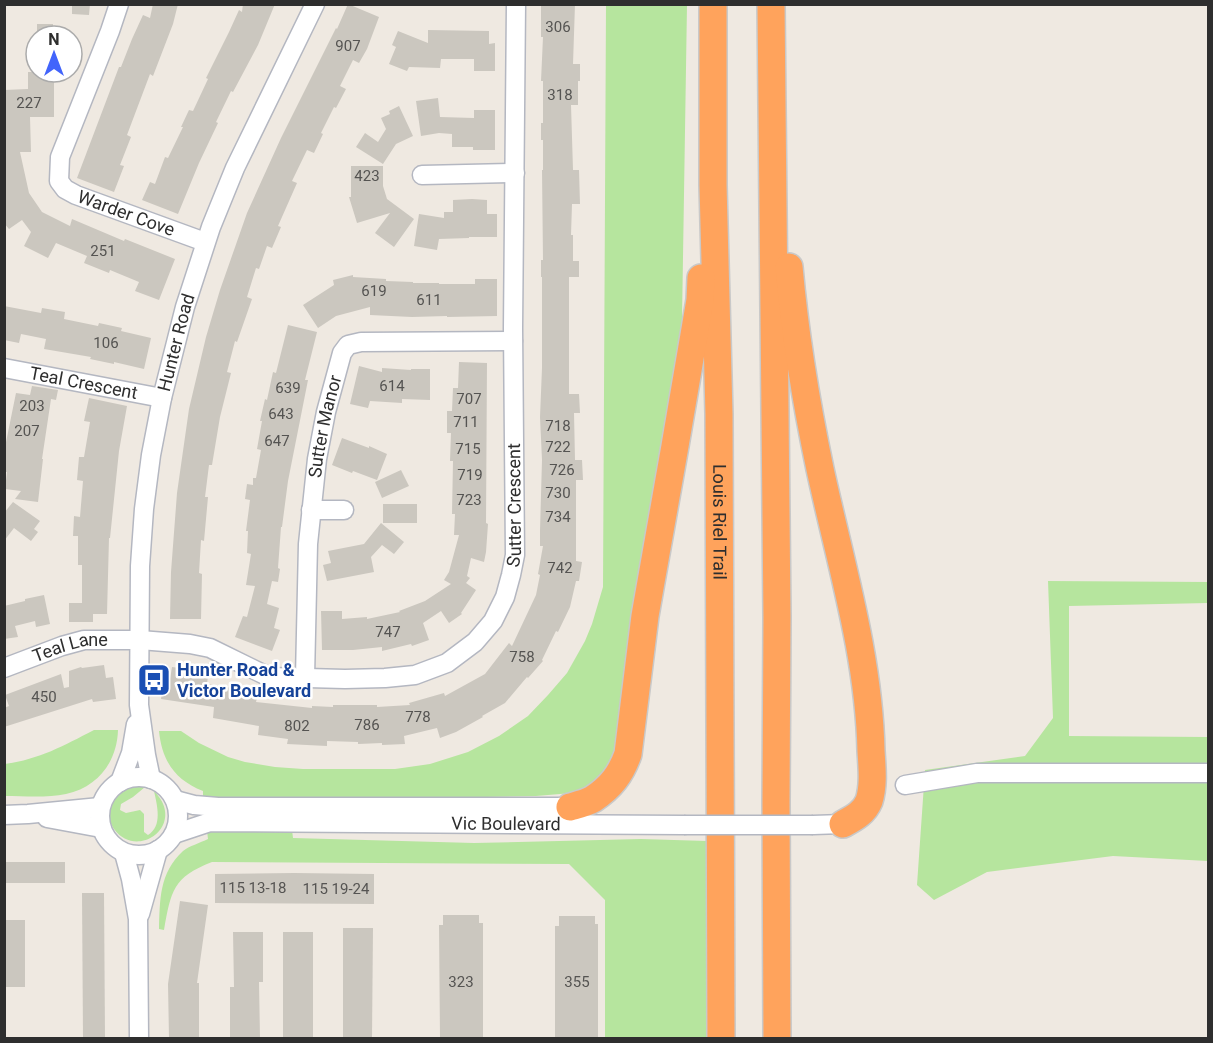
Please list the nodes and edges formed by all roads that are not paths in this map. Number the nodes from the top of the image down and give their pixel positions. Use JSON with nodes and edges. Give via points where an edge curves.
{"nodes":[{"id":1,"x":119,"y":4,"type":"edge"},
{"id":2,"x":315,"y":4,"type":"edge"},
{"id":3,"x":516,"y":4,"type":"edge"},
{"id":4,"x":713,"y":4,"type":"edge"},
{"id":5,"x":771,"y":4,"type":"edge"},
{"id":6,"x":771,"y":38,"type":"junction"},
{"id":7,"x":514,"y":173,"type":"junction"},
{"id":8,"x":422,"y":175,"type":"dead end"},
{"id":9,"x":713,"y":185,"type":"junction"},
{"id":10,"x":205,"y":242,"type":"junction"},
{"id":11,"x":513,"y":341,"type":"junction"},
{"id":12,"x":4,"y":368,"type":"edge"},
{"id":13,"x":162,"y":399,"type":"junction"},
{"id":14,"x":311,"y":510,"type":"junction"},
{"id":15,"x":344,"y":510,"type":"dead end"},
{"id":16,"x":140,"y":640,"type":"junction"},
{"id":17,"x":4,"y":668,"type":"edge"},
{"id":18,"x":305,"y":677,"type":"junction"},
{"id":19,"x":139,"y":705,"type":"junction"},
{"id":20,"x":1209,"y":773,"type":"edge"},
{"id":21,"x":151,"y":779,"type":"junction"},
{"id":22,"x":120,"y":782,"type":"junction"},
{"id":23,"x":905,"y":785,"type":"dead end"},
{"id":24,"x":175,"y":800,"type":"junction"},
{"id":25,"x":100,"y":807,"type":"junction"},
{"id":26,"x":570,"y":807,"type":"joint"},
{"id":27,"x":28,"y":814,"type":"junction"},
{"id":28,"x":4,"y":815,"type":"edge"},
{"id":29,"x":843,"y":824,"type":"joint"},
{"id":30,"x":101,"y":828,"type":"junction"},
{"id":31,"x":174,"y":834,"type":"junction"},
{"id":32,"x":158,"y":850,"type":"junction"},
{"id":33,"x":124,"y":853,"type":"junction"},
{"id":34,"x":138,"y":919,"type":"junction"},
{"id":35,"x":139,"y":1038,"type":"edge"},
{"id":36,"x":721,"y":1038,"type":"edge"},
{"id":37,"x":777,"y":1038,"type":"edge"}],
"edges":[{"from":1,"to":10,"type":"street","name":"Warder Cove","via":[[60,157],[58,181],[76,195]]},
{"from":2,"to":10,"type":"street","name":"Hunter Road","via":[[235,168]]},
{"from":3,"to":7,"type":"street","name":"Sutter Crescent"},
{"from":4,"to":9,"type":"highway","name":"Louis Riel Trail"},
{"from":5,"to":6,"type":"highway"},
{"from":6,"to":29,"type":"highway","via":[[793,307],[804,388],[861,655],[871,724],[869,801],[861,814]]},
{"from":6,"to":37,"type":"highway"},
{"from":7,"to":8,"type":"street"},
{"from":7,"to":11,"type":"street","name":"Sutter Crescent"},
{"from":9,"to":26,"type":"highway","via":[[706,209],[700,300],[645,616],[628,754],[613,783],[591,800]]},
{"from":9,"to":36,"type":"highway","name":"Louis Riel Trail","via":[[719,414]]},
{"from":10,"to":13,"type":"street","name":"Hunter Road"},
{"from":11,"to":14,"type":"street","name":"Sutter Manor","via":[[348,345],[342,353],[326,412]]},
{"from":11,"to":18,"type":"street","name":"Sutter Crescent","via":[[515,555],[506,597],[493,621],[475,642],[447,663],[415,675]]},
{"from":12,"to":13,"type":"street","name":"Teal Crescent"},
{"from":13,"to":16,"type":"street","name":"Hunter Road","via":[[144,509]]},
{"from":14,"to":15,"type":"street"},
{"from":14,"to":18,"type":"street","name":"Sutter Manor"},
{"from":16,"to":17,"type":"street","name":"Teal Lane","via":[[84,640]]},
{"from":16,"to":18,"type":"street","name":"Sutter Crescent","via":[[210,648],[269,677]]},
{"from":16,"to":19,"type":"street","name":"Hunter Road"},
{"from":19,"to":21,"type":"street","name":"Hunter Road"},
{"from":19,"to":22,"type":"street","name":"Hunter Road","via":[[131,753]]},
{"from":20,"to":23,"type":"street","via":[[977,773]]},
{"from":21,"to":22,"type":"street","via":[[140,777]]},
{"from":21,"to":24,"type":"street"},
{"from":22,"to":25,"type":"street","via":[[111,788]]},
{"from":24,"to":26,"type":"street","name":"Vic Boulevard","via":[[218,807]]},
{"from":24,"to":31,"type":"street","via":[[178,811]]},
{"from":25,"to":27,"type":"street"},
{"from":25,"to":30,"type":"street"},
{"from":27,"to":28,"type":"street"},
{"from":27,"to":30,"type":"street"},
{"from":29,"to":31,"type":"street","name":"Vic Boulevard","bridge":true,"via":[[210,822]]},
{"from":30,"to":33,"type":"street","via":[[106,839]]},
{"from":31,"to":32,"type":"street"},
{"from":32,"to":33,"type":"street","via":[[136,855]]},
{"from":32,"to":34,"type":"street"},
{"from":33,"to":34,"type":"street"},
{"from":34,"to":35,"type":"street"}]}
